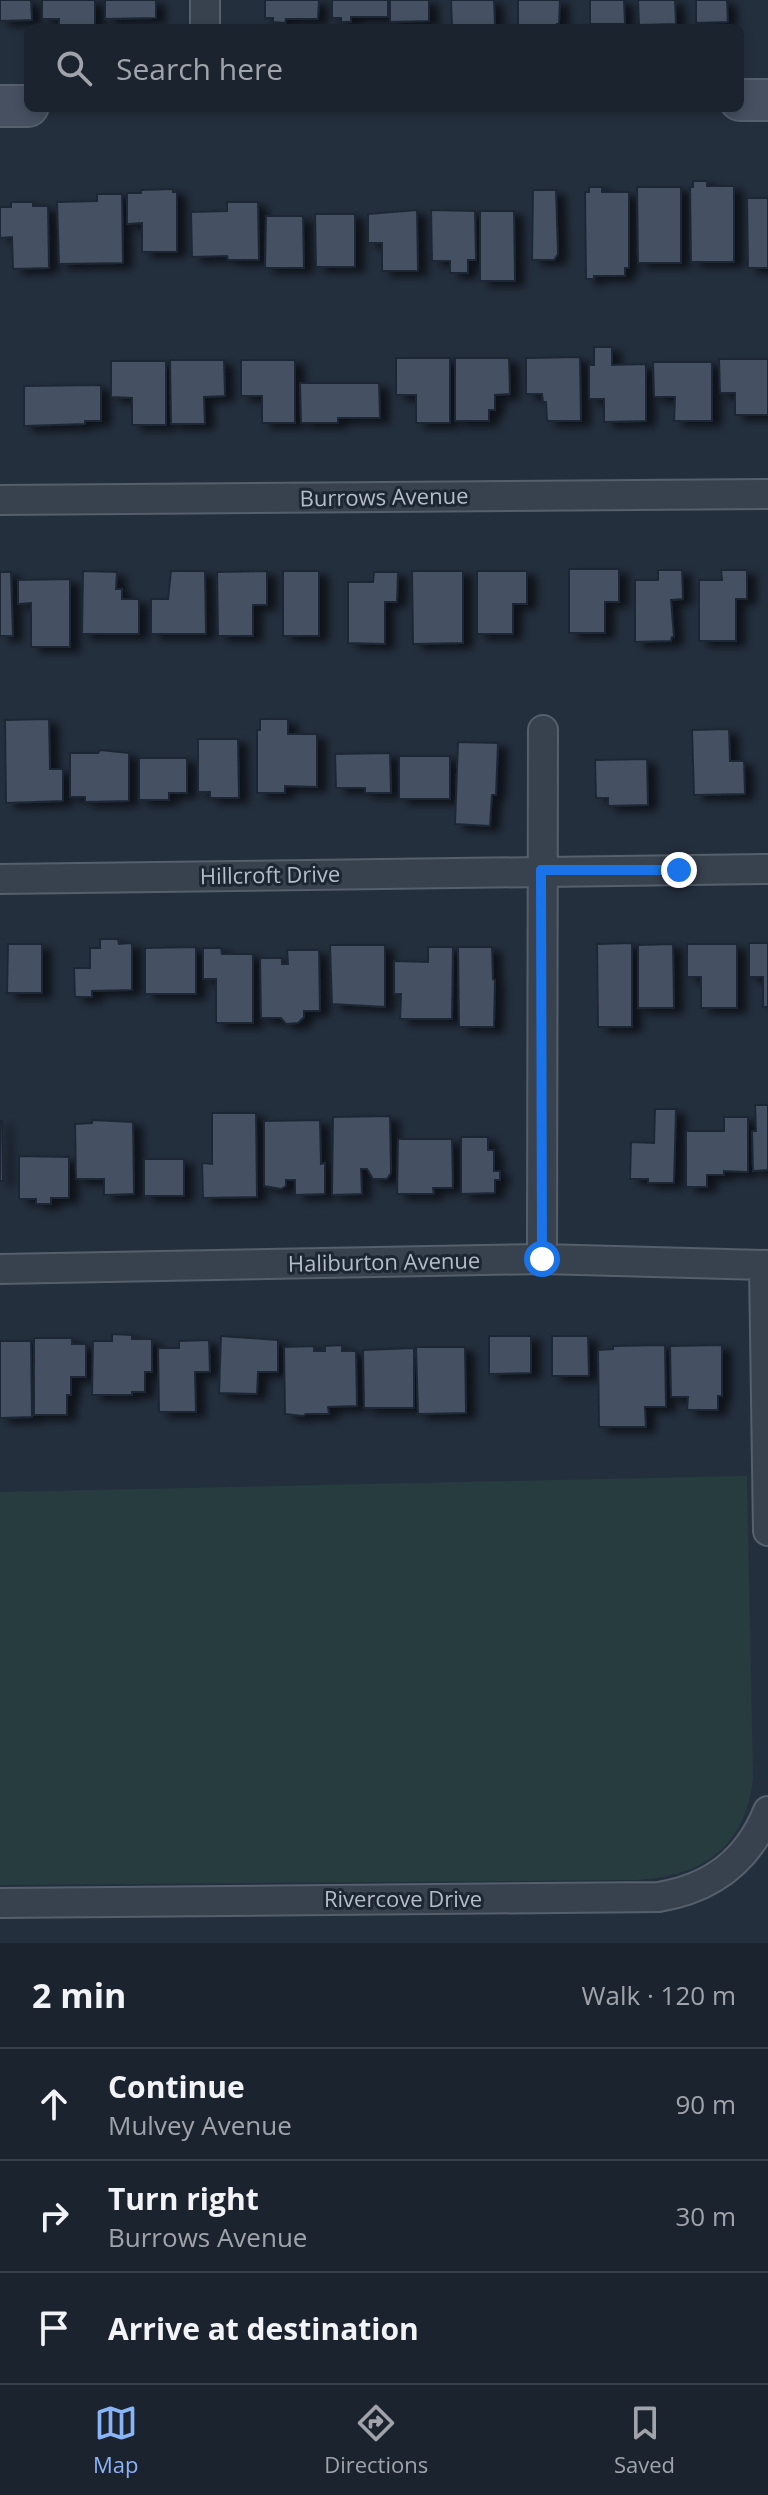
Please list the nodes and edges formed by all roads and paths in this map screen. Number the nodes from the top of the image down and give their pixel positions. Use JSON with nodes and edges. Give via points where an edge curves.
{"nodes":[{"id":1,"x":205,"y":0,"type":"edge"},
{"id":2,"x":205,"y":24,"type":"edge"},
{"id":3,"x":744,"y":100,"type":"edge"},
{"id":4,"x":768,"y":100,"type":"edge"},
{"id":5,"x":0,"y":106,"type":"edge"},
{"id":6,"x":24,"y":106,"type":"edge"},
{"id":7,"x":768,"y":494,"type":"edge"},
{"id":8,"x":0,"y":500,"type":"edge"},
{"id":9,"x":543,"y":730,"type":"dead end"},
{"id":10,"x":768,"y":869,"type":"edge"},
{"id":11,"x":541,"y":870,"type":"junction"},
{"id":12,"x":0,"y":879,"type":"edge"},
{"id":13,"x":542,"y":1259,"type":"junction"},
{"id":14,"x":766,"y":1265,"type":"edge"},
{"id":15,"x":0,"y":1269,"type":"edge"},
{"id":16,"x":768,"y":1531,"type":"edge"},
{"id":17,"x":768,"y":1811,"type":"edge"},
{"id":18,"x":0,"y":1903,"type":"edge"}],
"edges":[{"from":1,"to":2,"type":"street"},
{"from":3,"to":4,"type":"main road"},
{"from":5,"to":6,"type":"main road"},
{"from":7,"to":8,"type":"street","name":"Burrows Avenue"},
{"from":9,"to":11,"type":"street"},
{"from":10,"to":11,"type":"street"},
{"from":11,"to":12,"type":"street","name":"Hillcroft Drive"},
{"from":11,"to":13,"type":"street"},
{"from":13,"to":14,"type":"street","name":"Haliburton Avenue"},
{"from":13,"to":15,"type":"street","name":"Haliburton Avenue"},
{"from":14,"to":16,"type":"street"},
{"from":17,"to":18,"type":"street","name":"Rivercove Drive","via":[[760,1831],[731,1867],[692,1889],[659,1897]]}]}
